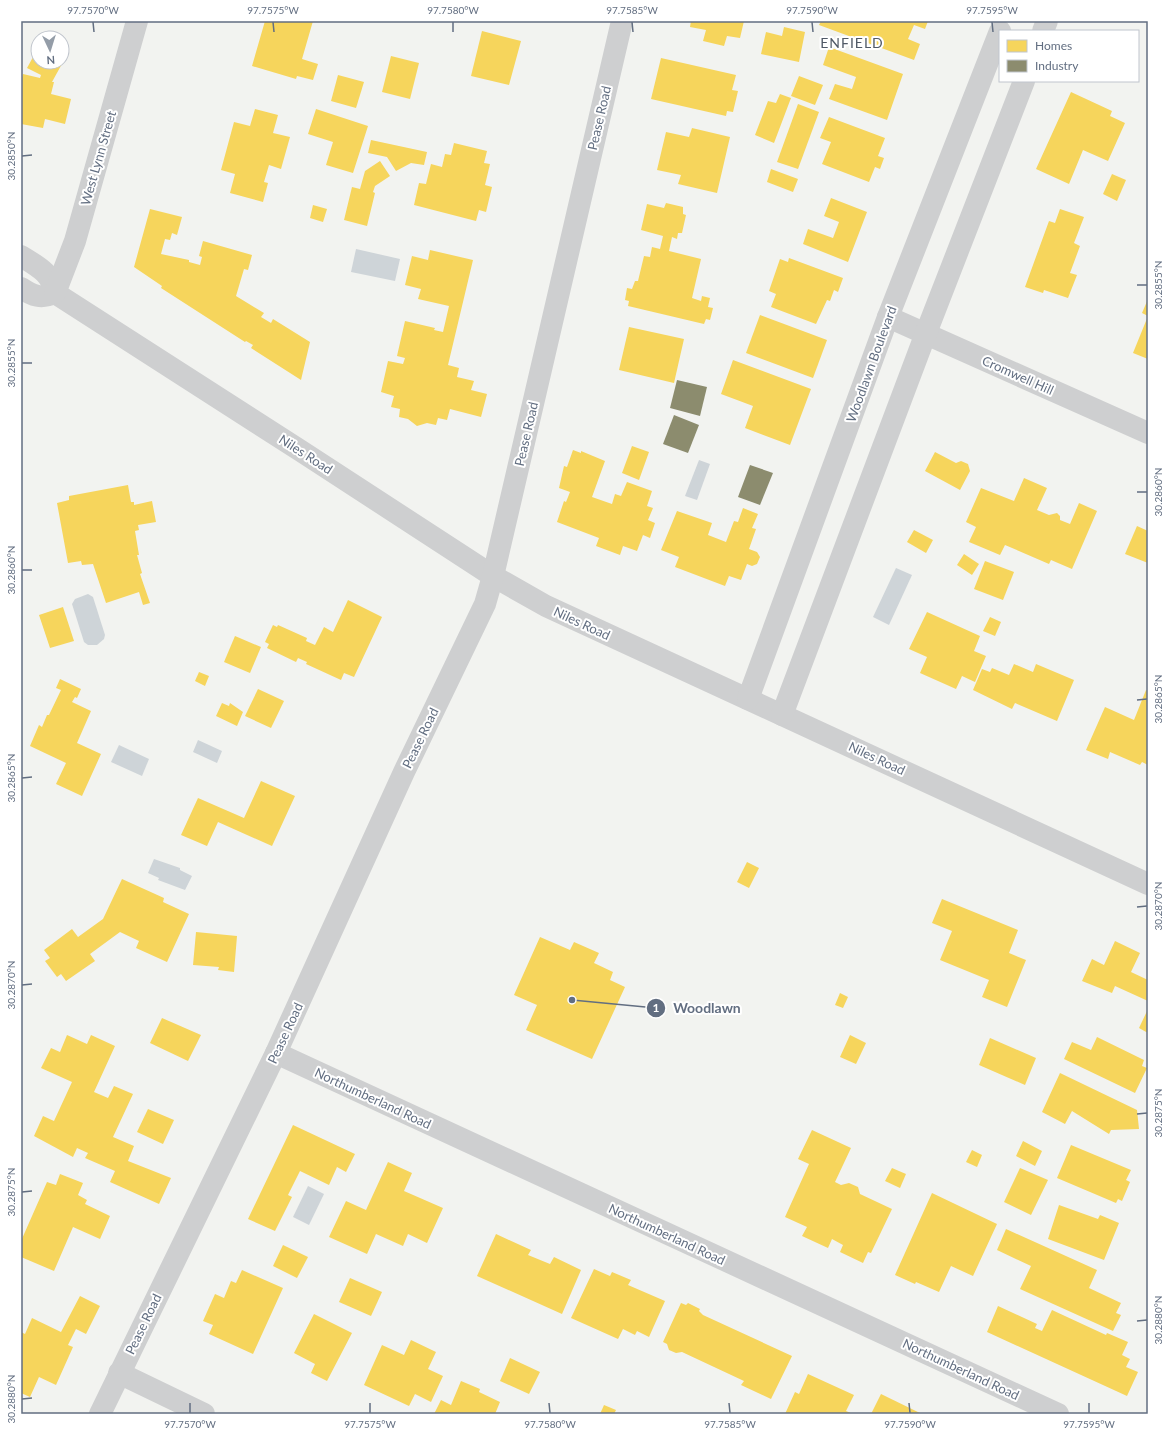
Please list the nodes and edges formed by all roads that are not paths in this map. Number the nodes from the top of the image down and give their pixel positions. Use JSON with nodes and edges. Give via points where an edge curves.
{"nodes":[{"id":1,"x":137,"y":21,"type":"edge"},
{"id":2,"x":622,"y":21,"type":"edge"},
{"id":3,"x":999,"y":34,"type":"edge"},
{"id":4,"x":1024,"y":82,"type":"edge"},
{"id":5,"x":21,"y":256,"type":"edge"},
{"id":6,"x":21,"y":288,"type":"edge"},
{"id":7,"x":55,"y":293,"type":"junction"},
{"id":8,"x":888,"y":317,"type":"junction"},
{"id":9,"x":926,"y":333,"type":"junction"},
{"id":10,"x":1148,"y":433,"type":"edge"},
{"id":11,"x":493,"y":576,"type":"junction"},
{"id":12,"x":748,"y":699,"type":"junction"},
{"id":13,"x":782,"y":714,"type":"junction"},
{"id":14,"x":1148,"y":884,"type":"edge"},
{"id":15,"x":276,"y":1053,"type":"junction"},
{"id":16,"x":119,"y":1373,"type":"junction"},
{"id":17,"x":100,"y":1414,"type":"edge"},
{"id":18,"x":204,"y":1414,"type":"edge"},
{"id":19,"x":1058,"y":1414,"type":"edge"}],
"edges":[{"from":1,"to":7,"type":"street","name":"West Lynn Street","via":[[75,241]]},
{"from":2,"to":11,"type":"street","name":"Pease Road"},
{"from":3,"to":8,"type":"street","name":"Woodlawn Boulevard"},
{"from":4,"to":9,"type":"street"},
{"from":5,"to":7,"type":"street","via":[[49,276]]},
{"from":6,"to":7,"type":"street","via":[[38,296],[46,297]]},
{"from":7,"to":11,"type":"street","name":"Niles Road"},
{"from":8,"to":9,"type":"street","name":"Cromwell Hill"},
{"from":8,"to":12,"type":"street","name":"Woodlawn Boulevard"},
{"from":9,"to":10,"type":"street","name":"Cromwell Hill"},
{"from":9,"to":13,"type":"street"},
{"from":11,"to":12,"type":"street","name":"Niles Road","via":[[586,626]]},
{"from":11,"to":15,"type":"street","name":"Pease Road","via":[[485,604],[400,780]]},
{"from":12,"to":13,"type":"street","name":"Niles Road"},
{"from":13,"to":14,"type":"street","name":"Niles Road"},
{"from":15,"to":16,"type":"street","name":"Pease Road"},
{"from":15,"to":19,"type":"street","name":"Northumberland Road"},
{"from":16,"to":17,"type":"street","name":"Pease Road"},
{"from":16,"to":18,"type":"street"}]}
